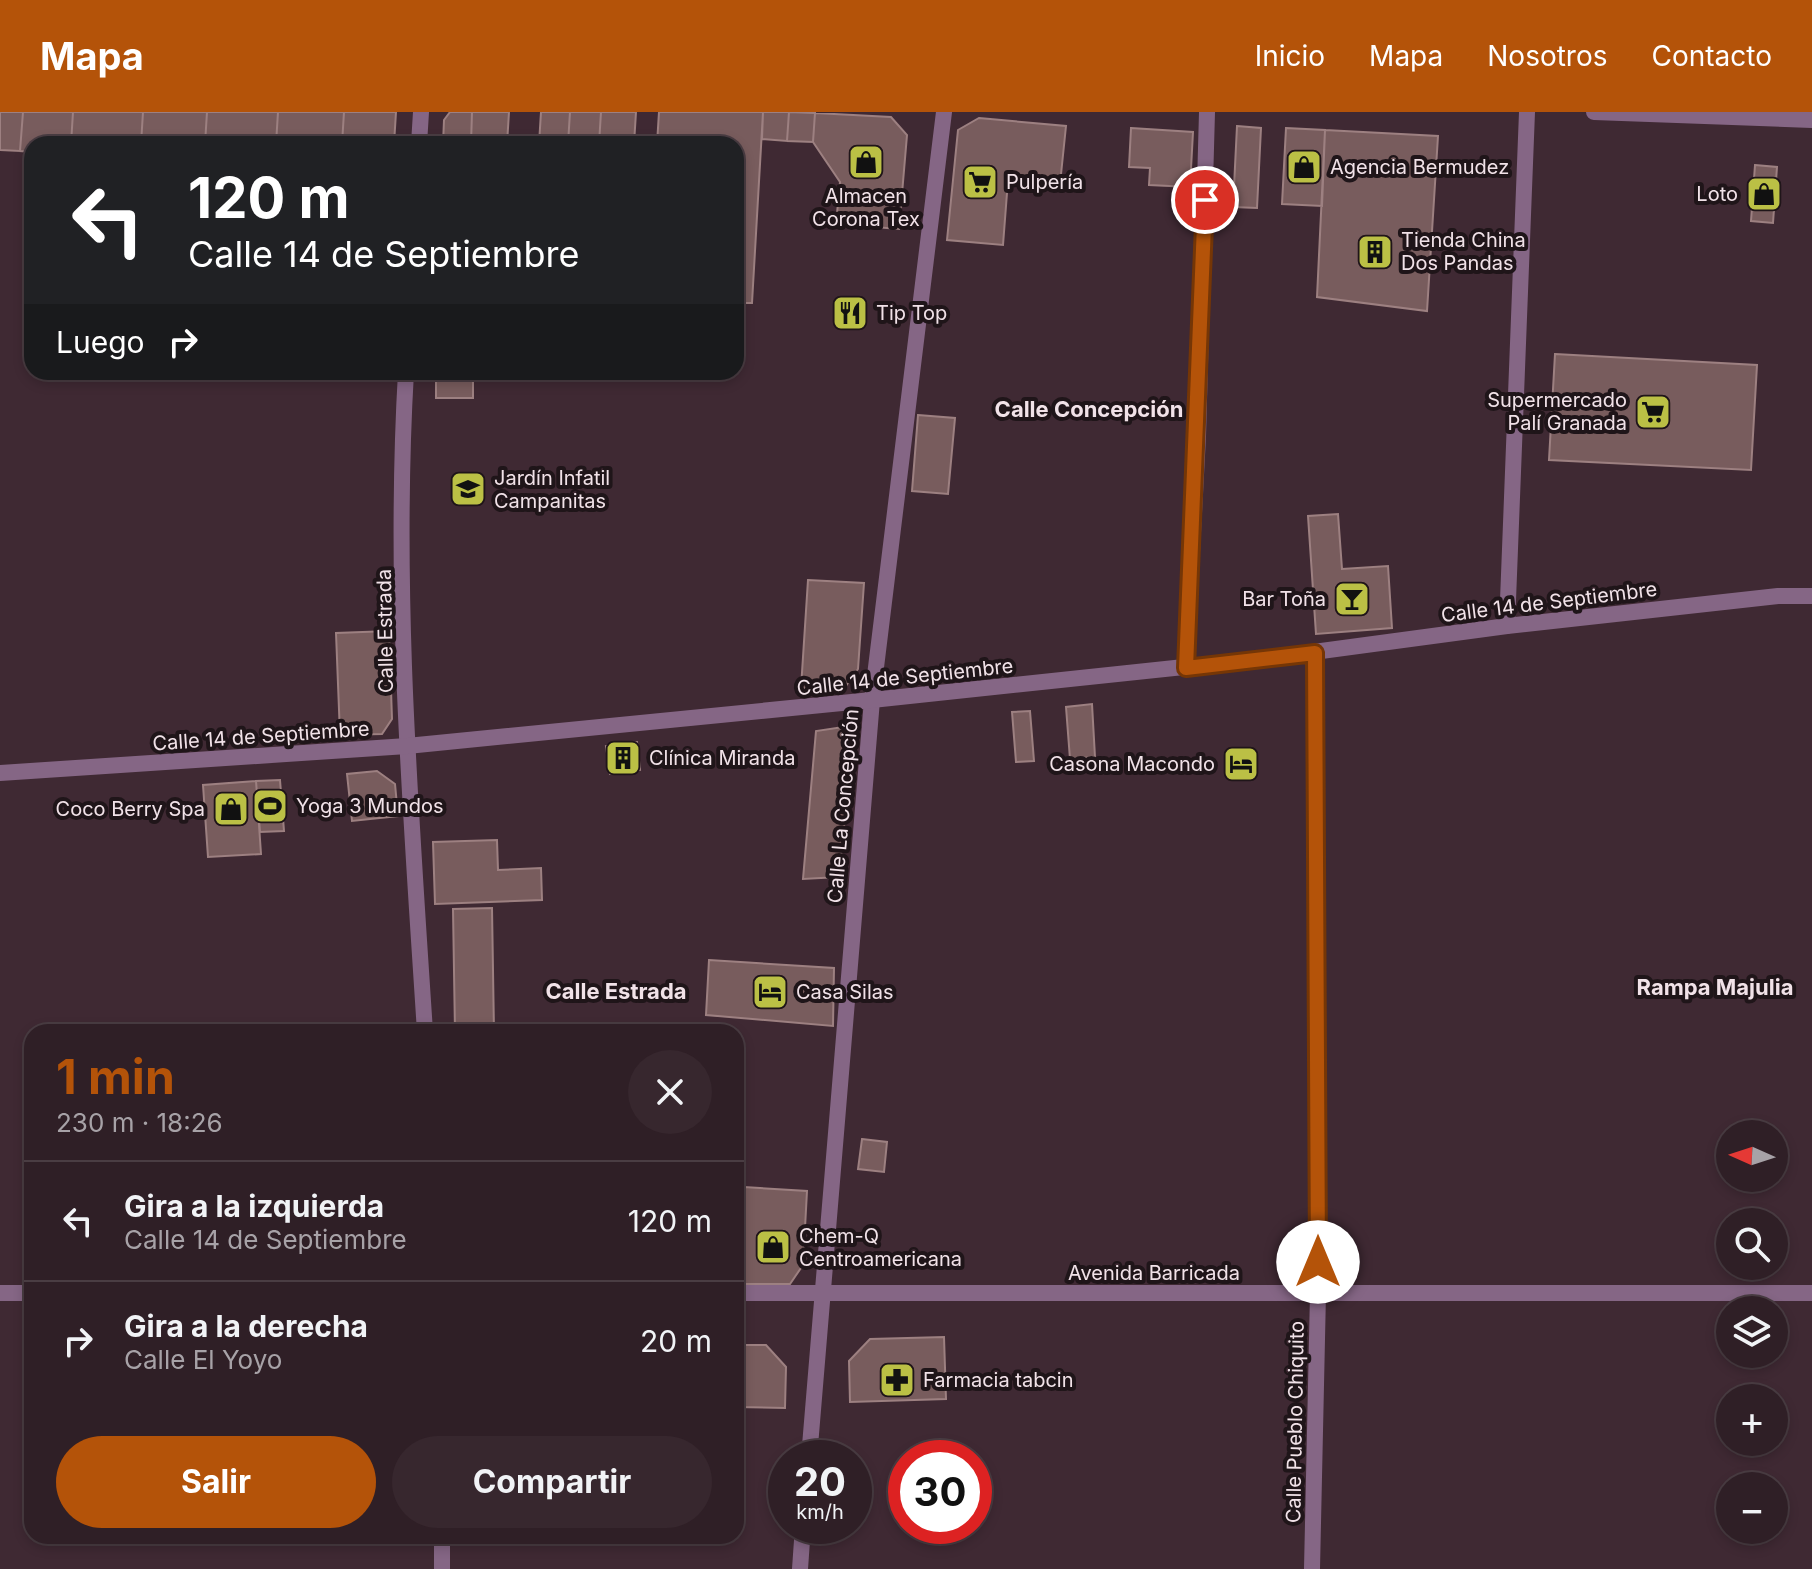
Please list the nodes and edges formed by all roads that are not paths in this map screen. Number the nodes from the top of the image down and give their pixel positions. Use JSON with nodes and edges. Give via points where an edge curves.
{"nodes":[{"id":1,"x":421,"y":112,"type":"edge"},
{"id":2,"x":944,"y":112,"type":"edge"},
{"id":3,"x":1207,"y":112,"type":"edge"},
{"id":4,"x":1527,"y":112,"type":"edge"},
{"id":5,"x":1594,"y":112,"type":"edge"},
{"id":6,"x":1812,"y":120,"type":"edge"},
{"id":7,"x":420,"y":136,"type":"edge"},
{"id":8,"x":405,"y":380,"type":"edge"},
{"id":9,"x":1812,"y":596,"type":"edge"},
{"id":10,"x":1507,"y":626,"type":"junction"},
{"id":11,"x":1315,"y":653,"type":"junction"},
{"id":12,"x":1186,"y":668,"type":"junction"},
{"id":13,"x":872,"y":700,"type":"junction"},
{"id":14,"x":407,"y":746,"type":"junction"},
{"id":15,"x":0,"y":773,"type":"edge"},
{"id":16,"x":424,"y":1024,"type":"edge"},
{"id":17,"x":0,"y":1293,"type":"edge"},
{"id":18,"x":24,"y":1293,"type":"edge"},
{"id":19,"x":744,"y":1293,"type":"edge"},
{"id":20,"x":821,"y":1293,"type":"junction"},
{"id":21,"x":1318,"y":1293,"type":"junction"},
{"id":22,"x":1812,"y":1293,"type":"edge"},
{"id":23,"x":810,"y":1440,"type":"edge"},
{"id":24,"x":442,"y":1544,"type":"edge"},
{"id":25,"x":802,"y":1544,"type":"edge"},
{"id":26,"x":442,"y":1569,"type":"edge"},
{"id":27,"x":800,"y":1569,"type":"edge"},
{"id":28,"x":1312,"y":1569,"type":"edge"}],
"edges":[{"from":1,"to":7,"type":"street"},
{"from":2,"to":13,"type":"street","name":"Calle La Concepción"},
{"from":3,"to":12,"type":"street"},
{"from":4,"to":10,"type":"street"},
{"from":5,"to":6,"type":"street"},
{"from":8,"to":14,"type":"street","name":"Calle Estrada","via":[[401,444]]},
{"from":9,"to":10,"type":"street","name":"Calle 14 de Septiembre"},
{"from":10,"to":11,"type":"street","name":"Calle 14 de Septiembre"},
{"from":11,"to":12,"type":"street","name":"Calle 14 de Septiembre"},
{"from":11,"to":21,"type":"street","name":"Calle Pueblo Chiquito"},
{"from":12,"to":13,"type":"street","name":"Calle 14 de Septiembre"},
{"from":13,"to":14,"type":"street","name":"Calle 14 de Septiembre"},
{"from":13,"to":20,"type":"street","name":"Calle La Concepción"},
{"from":14,"to":15,"type":"street","name":"Calle 14 de Septiembre"},
{"from":14,"to":16,"type":"street","name":"Calle Estrada"},
{"from":17,"to":18,"type":"street"},
{"from":19,"to":20,"type":"street","name":"Avenida Barricada"},
{"from":20,"to":21,"type":"street","name":"Avenida Barricada"},
{"from":20,"to":23,"type":"street","name":"Calle La Concepción"},
{"from":21,"to":22,"type":"street","name":"Avenida Barricada"},
{"from":21,"to":28,"type":"street","name":"Calle Pueblo Chiquito"},
{"from":24,"to":26,"type":"street"},
{"from":25,"to":27,"type":"street"}]}
